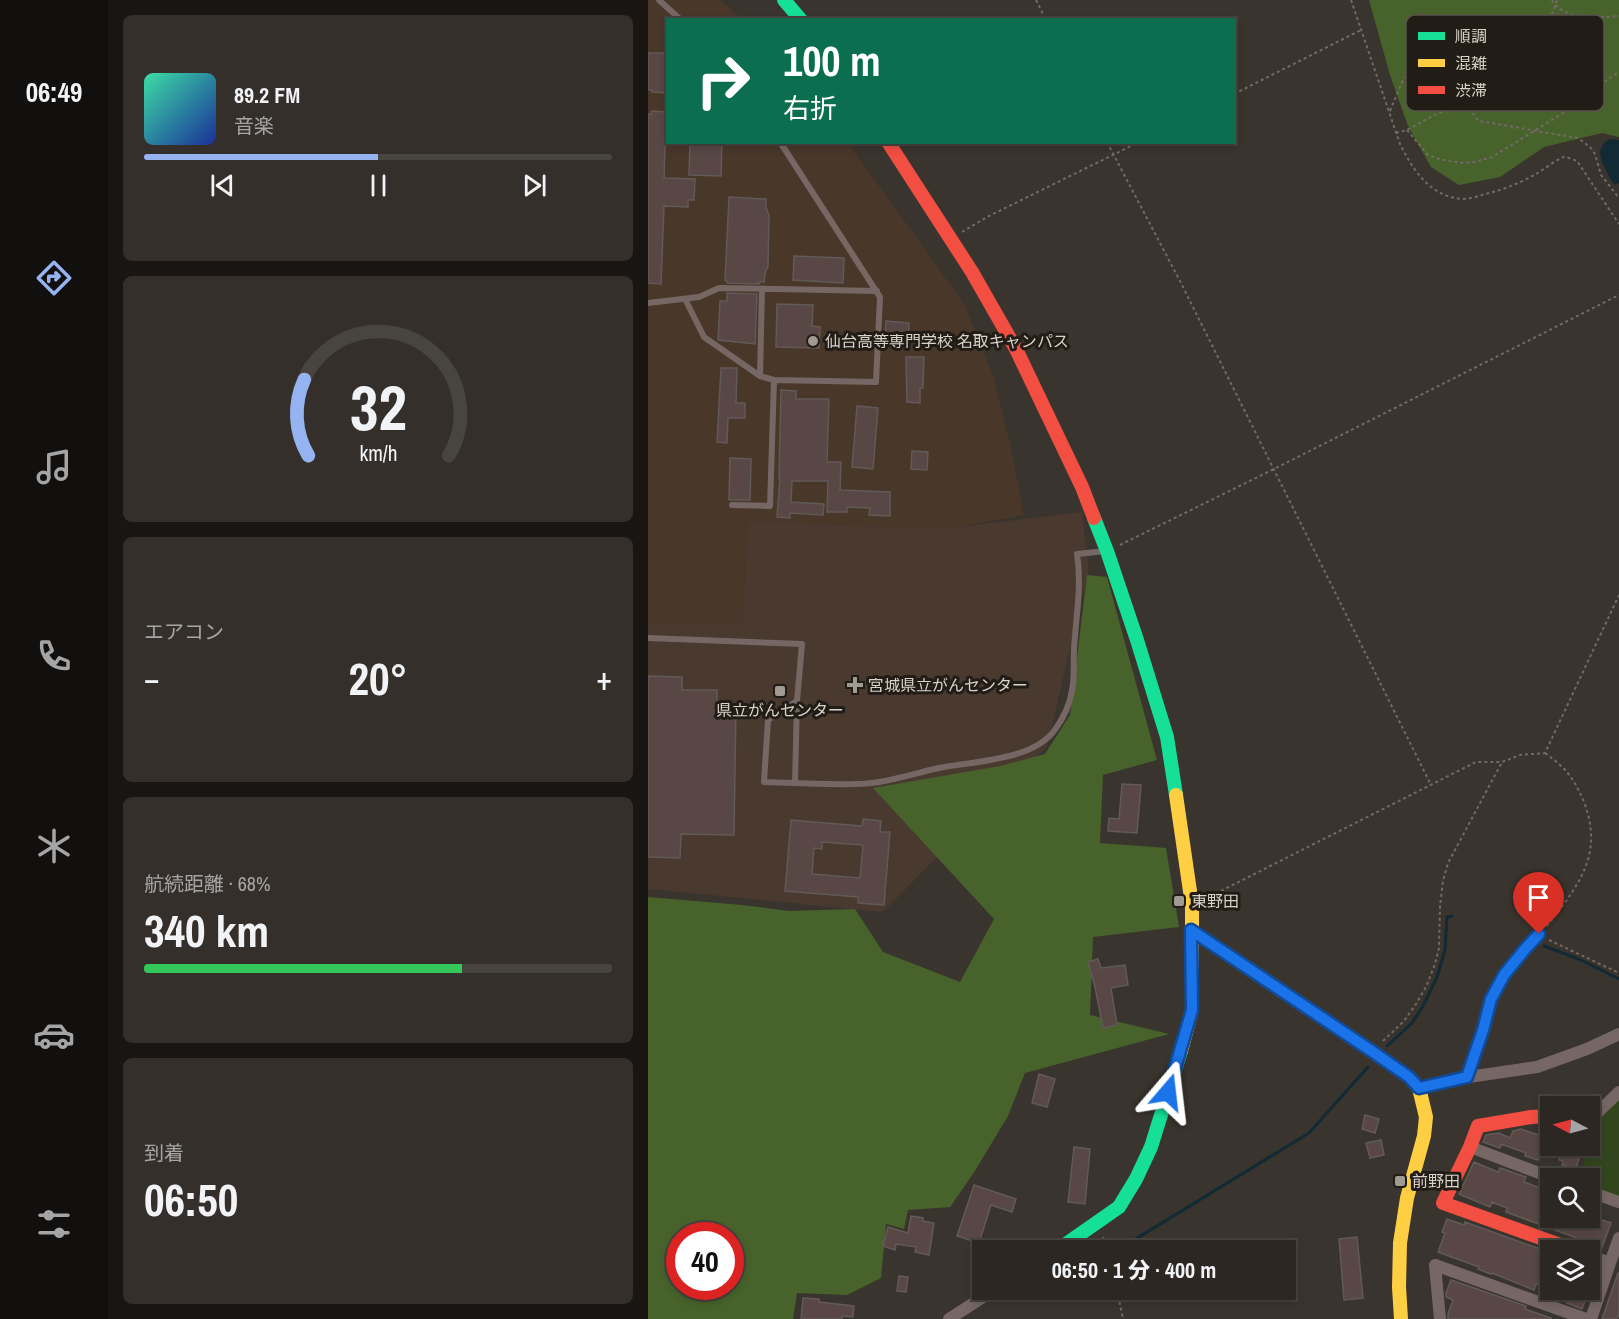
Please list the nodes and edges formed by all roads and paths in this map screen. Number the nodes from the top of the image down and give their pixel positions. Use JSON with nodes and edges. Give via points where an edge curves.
{"nodes":[{"id":1,"x":659,"y":0,"type":"edge"},
{"id":2,"x":784,"y":0,"type":"edge"},
{"id":3,"x":1036,"y":0,"type":"edge"},
{"id":4,"x":1351,"y":0,"type":"edge"},
{"id":5,"x":1552,"y":0,"type":"edge"},
{"id":6,"x":1557,"y":0,"type":"edge"},
{"id":7,"x":1555,"y":6,"type":"junction"},
{"id":8,"x":1551,"y":15,"type":"edge"},
{"id":9,"x":1575,"y":15,"type":"edge"},
{"id":10,"x":679,"y":18,"type":"edge"},
{"id":11,"x":799,"y":18,"type":"edge"},
{"id":12,"x":1045,"y":18,"type":"edge"},
{"id":13,"x":1361,"y":30,"type":"junction"},
{"id":14,"x":1619,"y":72,"type":"edge"},
{"id":15,"x":1406,"y":76,"type":"edge"},
{"id":16,"x":1604,"y":82,"type":"edge"},
{"id":17,"x":1236,"y":93,"type":"edge"},
{"id":18,"x":1390,"y":111,"type":"junction"},
{"id":19,"x":1447,"y":111,"type":"edge"},
{"id":20,"x":1472,"y":111,"type":"edge"},
{"id":21,"x":1566,"y":111,"type":"edge"},
{"id":22,"x":1535,"y":129,"type":"junction"},
{"id":23,"x":1407,"y":130,"type":"junction"},
{"id":24,"x":1396,"y":133,"type":"junction"},
{"id":25,"x":781,"y":144,"type":"edge"},
{"id":26,"x":889,"y":144,"type":"edge"},
{"id":27,"x":1108,"y":144,"type":"edge"},
{"id":28,"x":1135,"y":144,"type":"edge"},
{"id":29,"x":1113,"y":155,"type":"junction"},
{"id":30,"x":1619,"y":198,"type":"edge"},
{"id":31,"x":1619,"y":224,"type":"edge"},
{"id":32,"x":951,"y":238,"type":"junction"},
{"id":33,"x":762,"y":289,"type":"junction"},
{"id":34,"x":877,"y":291,"type":"junction"},
{"id":35,"x":1619,"y":295,"type":"edge"},
{"id":36,"x":685,"y":299,"type":"junction"},
{"id":37,"x":648,"y":303,"type":"edge"},
{"id":38,"x":760,"y":376,"type":"junction"},
{"id":39,"x":774,"y":380,"type":"junction"},
{"id":40,"x":1274,"y":470,"type":"junction"},
{"id":41,"x":732,"y":505,"type":"dead end"},
{"id":42,"x":1107,"y":551,"type":"junction"},
{"id":43,"x":1619,"y":595,"type":"edge"},
{"id":44,"x":648,"y":638,"type":"edge"},
{"id":45,"x":796,"y":701,"type":"junction"},
{"id":46,"x":1545,"y":753,"type":"junction"},
{"id":47,"x":1502,"y":762,"type":"junction"},
{"id":48,"x":795,"y":783,"type":"junction"},
{"id":49,"x":1431,"y":785,"type":"junction"},
{"id":50,"x":1192,"y":905,"type":"junction"},
{"id":51,"x":1191,"y":930,"type":"junction"},
{"id":52,"x":1539,"y":934,"type":"junction"},
{"id":53,"x":1619,"y":974,"type":"edge"},
{"id":54,"x":1619,"y":1034,"type":"edge"},
{"id":55,"x":1373,"y":1052,"type":"junction"},
{"id":56,"x":1467,"y":1077,"type":"junction"},
{"id":57,"x":1419,"y":1088,"type":"junction"},
{"id":58,"x":1619,"y":1092,"type":"edge"},
{"id":59,"x":1600,"y":1110,"type":"edge"},
{"id":60,"x":1540,"y":1117,"type":"edge"},
{"id":61,"x":1470,"y":1148,"type":"junction"},
{"id":62,"x":1540,"y":1174,"type":"edge"},
{"id":63,"x":1600,"y":1195,"type":"edge"},
{"id":64,"x":1619,"y":1202,"type":"edge"},
{"id":65,"x":1619,"y":1238,"type":"edge"},
{"id":66,"x":1072,"y":1240,"type":"edge"},
{"id":67,"x":1546,"y":1240,"type":"edge"},
{"id":68,"x":1600,"y":1260,"type":"edge"},
{"id":69,"x":1610,"y":1263,"type":"junction"},
{"id":70,"x":978,"y":1300,"type":"edge"},
{"id":71,"x":1119,"y":1300,"type":"edge"},
{"id":72,"x":949,"y":1319,"type":"edge"},
{"id":73,"x":1123,"y":1319,"type":"edge"},
{"id":74,"x":1401,"y":1319,"type":"edge"},
{"id":75,"x":1440,"y":1319,"type":"edge"},
{"id":76,"x":1586,"y":1319,"type":"edge"},
{"id":77,"x":1591,"y":1319,"type":"edge"}],
"edges":[{"from":1,"to":10,"type":"lane"},
{"from":2,"to":11,"type":"street"},
{"from":3,"to":12,"type":"path"},
{"from":4,"to":13,"type":"path"},
{"from":5,"to":7,"type":"path"},
{"from":6,"to":7,"type":"path"},
{"from":7,"to":8,"type":"path"},
{"from":7,"to":9,"type":"path"},
{"from":13,"to":17,"type":"path"},
{"from":13,"to":18,"type":"path"},
{"from":14,"to":16,"type":"path"},
{"from":15,"to":18,"type":"path"},
{"from":18,"to":24,"type":"path"},
{"from":19,"to":23,"type":"path"},
{"from":20,"to":22,"type":"path","via":[[1479,122]]},
{"from":21,"to":22,"type":"path"},
{"from":22,"to":23,"type":"path","via":[[1492,157],[1461,163],[1428,155]]},
{"from":22,"to":30,"type":"path","via":[[1578,138],[1590,147],[1601,175]]},
{"from":23,"to":24,"type":"path"},
{"from":24,"to":31,"type":"path","via":[[1421,178],[1435,190],[1458,198],[1502,190],[1563,157],[1571,158],[1577,161]]},
{"from":25,"to":34,"type":"lane"},
{"from":26,"to":32,"type":"street"},
{"from":27,"to":29,"type":"path"},
{"from":28,"to":29,"type":"path"},
{"from":29,"to":32,"type":"path"},
{"from":29,"to":40,"type":"path"},
{"from":32,"to":42,"type":"street","via":[[1016,349],[1082,487]]},
{"from":33,"to":34,"type":"lane"},
{"from":33,"to":36,"type":"lane","via":[[719,288]]},
{"from":33,"to":38,"type":"lane"},
{"from":34,"to":39,"type":"lane","via":[[880,297],[876,382]]},
{"from":35,"to":40,"type":"path"},
{"from":36,"to":37,"type":"lane"},
{"from":36,"to":38,"type":"lane","via":[[704,337]]},
{"from":38,"to":39,"type":"lane"},
{"from":39,"to":41,"type":"lane","via":[[770,506]]},
{"from":40,"to":42,"type":"path"},
{"from":40,"to":49,"type":"path"},
{"from":42,"to":48,"type":"lane","via":[[1077,554],[1073,689],[1067,709],[1053,732],[1041,742],[992,761],[878,783]]},
{"from":42,"to":50,"type":"street","via":[[1167,736]]},
{"from":43,"to":46,"type":"path"},
{"from":44,"to":45,"type":"lane","via":[[801,644]]},
{"from":45,"to":48,"type":"lane"},
{"from":45,"to":48,"type":"lane","via":[[768,720],[764,782]]},
{"from":46,"to":47,"type":"path","via":[[1520,755]]},
{"from":46,"to":52,"type":"path","via":[[1576,783],[1591,826],[1592,843],[1577,885]]},
{"from":47,"to":49,"type":"path","via":[[1476,762]]},
{"from":47,"to":55,"type":"path","via":[[1448,863],[1440,906],[1439,948],[1426,987],[1404,1021]]},
{"from":49,"to":50,"type":"path"},
{"from":50,"to":51,"type":"street"},
{"from":51,"to":55,"type":"street"},
{"from":51,"to":66,"type":"street","via":[[1192,1010],[1151,1147],[1119,1207]]},
{"from":52,"to":53,"type":"path"},
{"from":52,"to":56,"type":"street","via":[[1504,975],[1491,999]]},
{"from":54,"to":56,"type":"street","via":[[1536,1067]]},
{"from":55,"to":57,"type":"street"},
{"from":56,"to":57,"type":"street"},
{"from":57,"to":74,"type":"street","via":[[1426,1117],[1400,1243]]},
{"from":58,"to":59,"type":"street"},
{"from":60,"to":61,"type":"street","via":[[1478,1126]]},
{"from":61,"to":62,"type":"street"},
{"from":61,"to":67,"type":"street","via":[[1443,1203]]},
{"from":63,"to":64,"type":"street"},
{"from":65,"to":69,"type":"street"},
{"from":68,"to":69,"type":"street"},
{"from":69,"to":77,"type":"street"},
{"from":70,"to":72,"type":"street"},
{"from":71,"to":73,"type":"path"},
{"from":75,"to":76,"type":"street","via":[[1435,1265]]}]}
